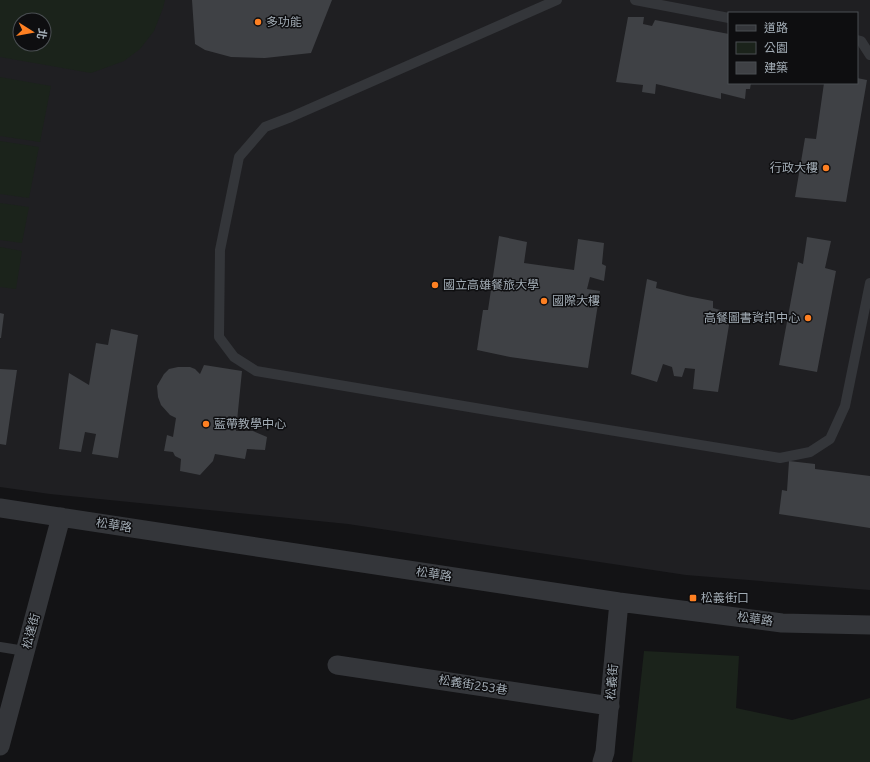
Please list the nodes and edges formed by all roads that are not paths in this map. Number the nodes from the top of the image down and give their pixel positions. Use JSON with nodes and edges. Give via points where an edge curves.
{"nodes":[{"id":1,"x":557,"y":0,"type":"edge"},
{"id":2,"x":635,"y":0,"type":"edge"},
{"id":3,"x":728,"y":18,"type":"edge"},
{"id":4,"x":858,"y":40,"type":"edge"},
{"id":5,"x":870,"y":54,"type":"edge"},
{"id":6,"x":870,"y":283,"type":"edge"},
{"id":7,"x":0,"y":508,"type":"edge"},
{"id":8,"x":61,"y":517,"type":"junction"},
{"id":9,"x":619,"y":602,"type":"junction"},
{"id":10,"x":870,"y":625,"type":"edge"},
{"id":11,"x":0,"y":647,"type":"edge"},
{"id":12,"x":25,"y":651,"type":"junction"},
{"id":13,"x":337,"y":665,"type":"dead end"},
{"id":14,"x":610,"y":706,"type":"junction"},
{"id":15,"x":0,"y":746,"type":"edge"},
{"id":16,"x":602,"y":762,"type":"edge"}],
"edges":[{"from":1,"to":6,"type":"lane","via":[[265,127],[239,157],[220,250],[219,337],[234,356],[256,371],[780,458],[810,452],[830,439],[845,406]]},
{"from":2,"to":3,"type":"lane"},
{"from":4,"to":5,"type":"lane"},
{"from":7,"to":8,"type":"street","name":"松華路"},
{"from":8,"to":9,"type":"street","name":"松華路"},
{"from":8,"to":12,"type":"street","name":"松達街"},
{"from":9,"to":10,"type":"street","name":"松華路","via":[[782,623]]},
{"from":9,"to":14,"type":"street","name":"松義街"},
{"from":11,"to":12,"type":"lane"},
{"from":12,"to":15,"type":"street","name":"松達街"},
{"from":13,"to":14,"type":"street","name":"松義街253巷"},
{"from":14,"to":16,"type":"street","name":"松義街"}]}
